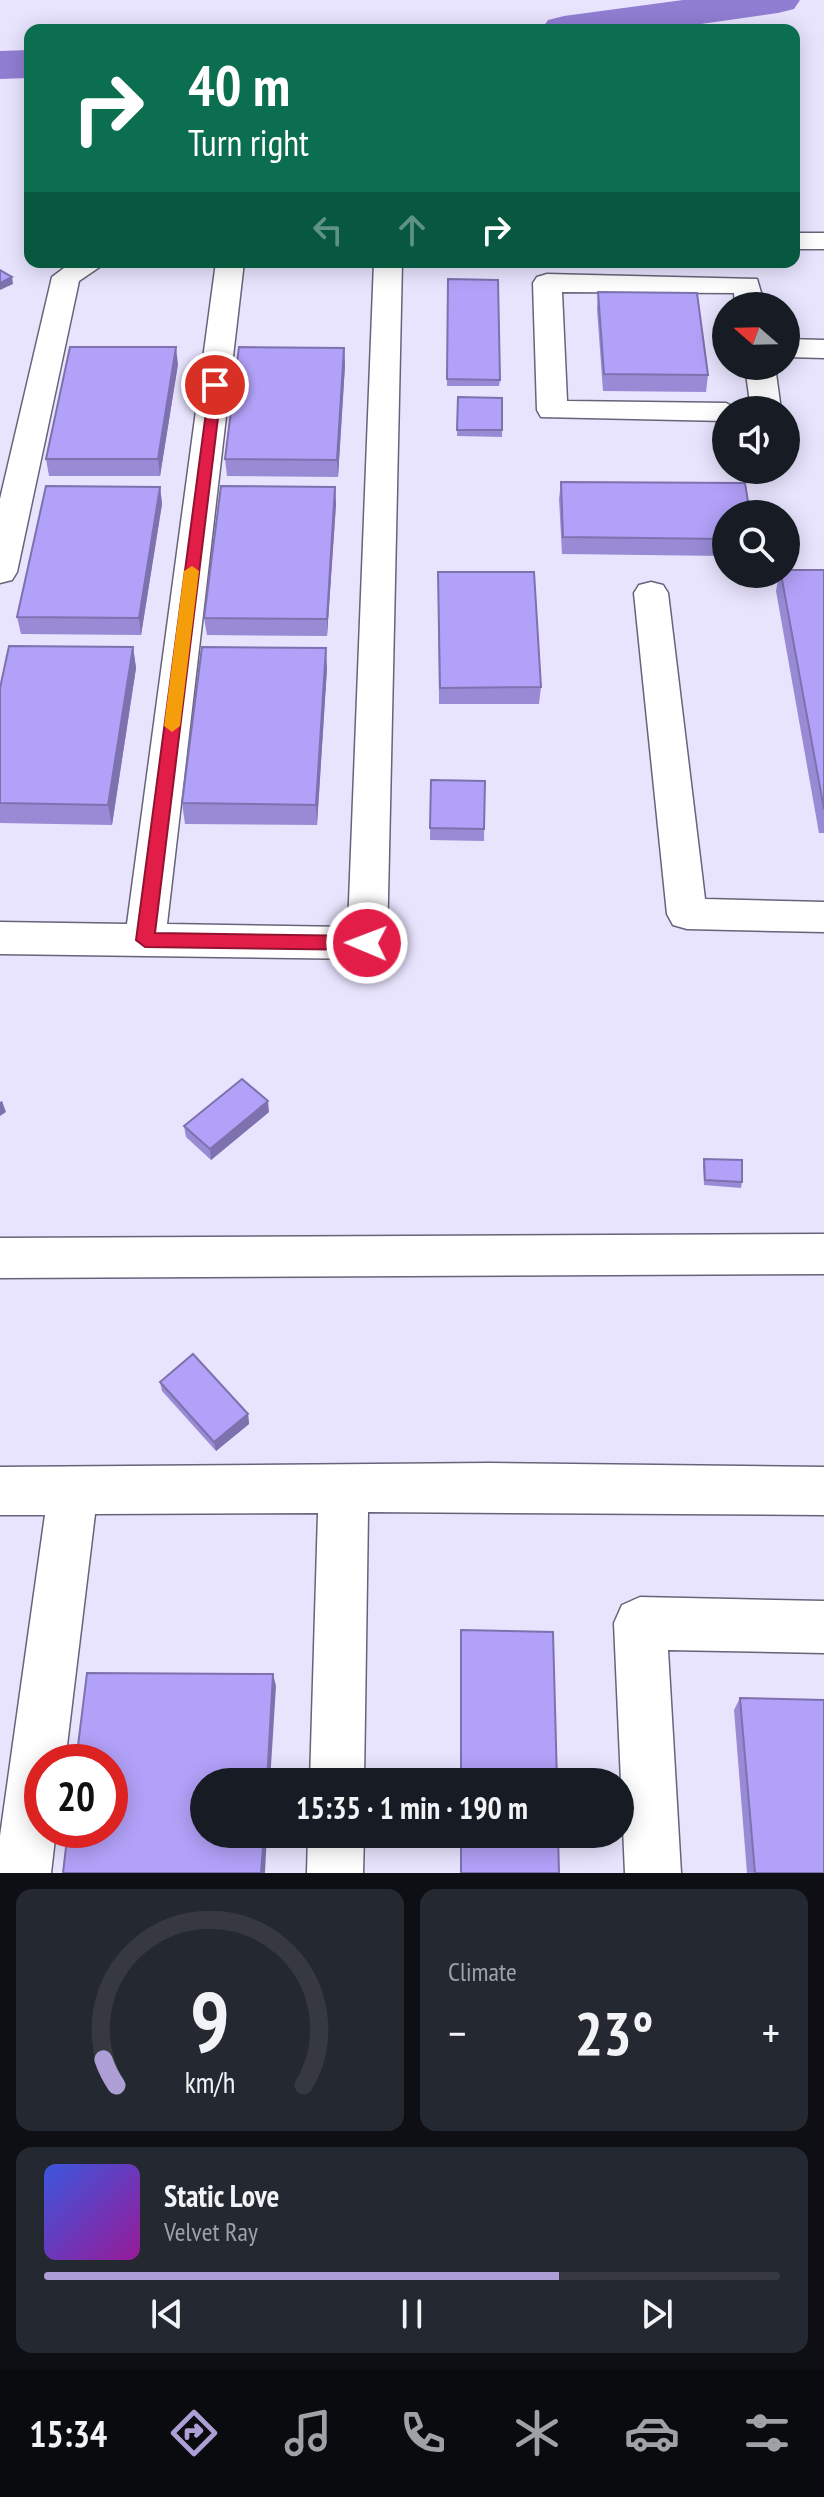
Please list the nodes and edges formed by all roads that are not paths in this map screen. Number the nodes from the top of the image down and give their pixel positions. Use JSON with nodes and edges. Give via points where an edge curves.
{"nodes":[{"id":1,"x":800,"y":241,"type":"edge"},
{"id":2,"x":824,"y":241,"type":"edge"},
{"id":3,"x":82,"y":268,"type":"edge"},
{"id":4,"x":229,"y":268,"type":"edge"},
{"id":5,"x":388,"y":268,"type":"edge"},
{"id":6,"x":748,"y":292,"type":"edge"},
{"id":7,"x":800,"y":348,"type":"edge"},
{"id":8,"x":824,"y":349,"type":"edge"},
{"id":9,"x":712,"y":412,"type":"edge"},
{"id":10,"x":0,"y":572,"type":"edge"},
{"id":11,"x":651,"y":593,"type":"dead end"},
{"id":12,"x":824,"y":917,"type":"edge"},
{"id":13,"x":0,"y":938,"type":"edge"},
{"id":14,"x":145,"y":940,"type":"junction"},
{"id":15,"x":824,"y":1254,"type":"edge"},
{"id":16,"x":0,"y":1258,"type":"edge"},
{"id":17,"x":344,"y":1488,"type":"junction"},
{"id":18,"x":73,"y":1490,"type":"junction"},
{"id":19,"x":0,"y":1491,"type":"edge"},
{"id":20,"x":824,"y":1491,"type":"edge"},
{"id":21,"x":824,"y":1627,"type":"edge"},
{"id":22,"x":337,"y":1768,"type":"edge"},
{"id":23,"x":336,"y":1848,"type":"edge"},
{"id":24,"x":23,"y":1873,"type":"edge"},
{"id":25,"x":335,"y":1873,"type":"edge"},
{"id":26,"x":653,"y":1873,"type":"edge"}],
"edges":[{"from":1,"to":2,"type":"street"},
{"from":3,"to":10,"type":"street","via":[[66,277]]},
{"from":4,"to":14,"type":"street"},
{"from":5,"to":14,"type":"street","via":[[367,943]]},
{"from":6,"to":9,"type":"street","via":[[747,285],[547,283],[552,410]]},
{"from":7,"to":8,"type":"street"},
{"from":11,"to":12,"type":"street","via":[[687,914]]},
{"from":13,"to":14,"type":"street"},
{"from":15,"to":16,"type":"street"},
{"from":17,"to":18,"type":"street"},
{"from":17,"to":20,"type":"street"},
{"from":17,"to":22,"type":"street"},
{"from":18,"to":19,"type":"street"},
{"from":18,"to":24,"type":"street"},
{"from":21,"to":26,"type":"street","via":[[640,1623]]},
{"from":23,"to":25,"type":"street"}]}
